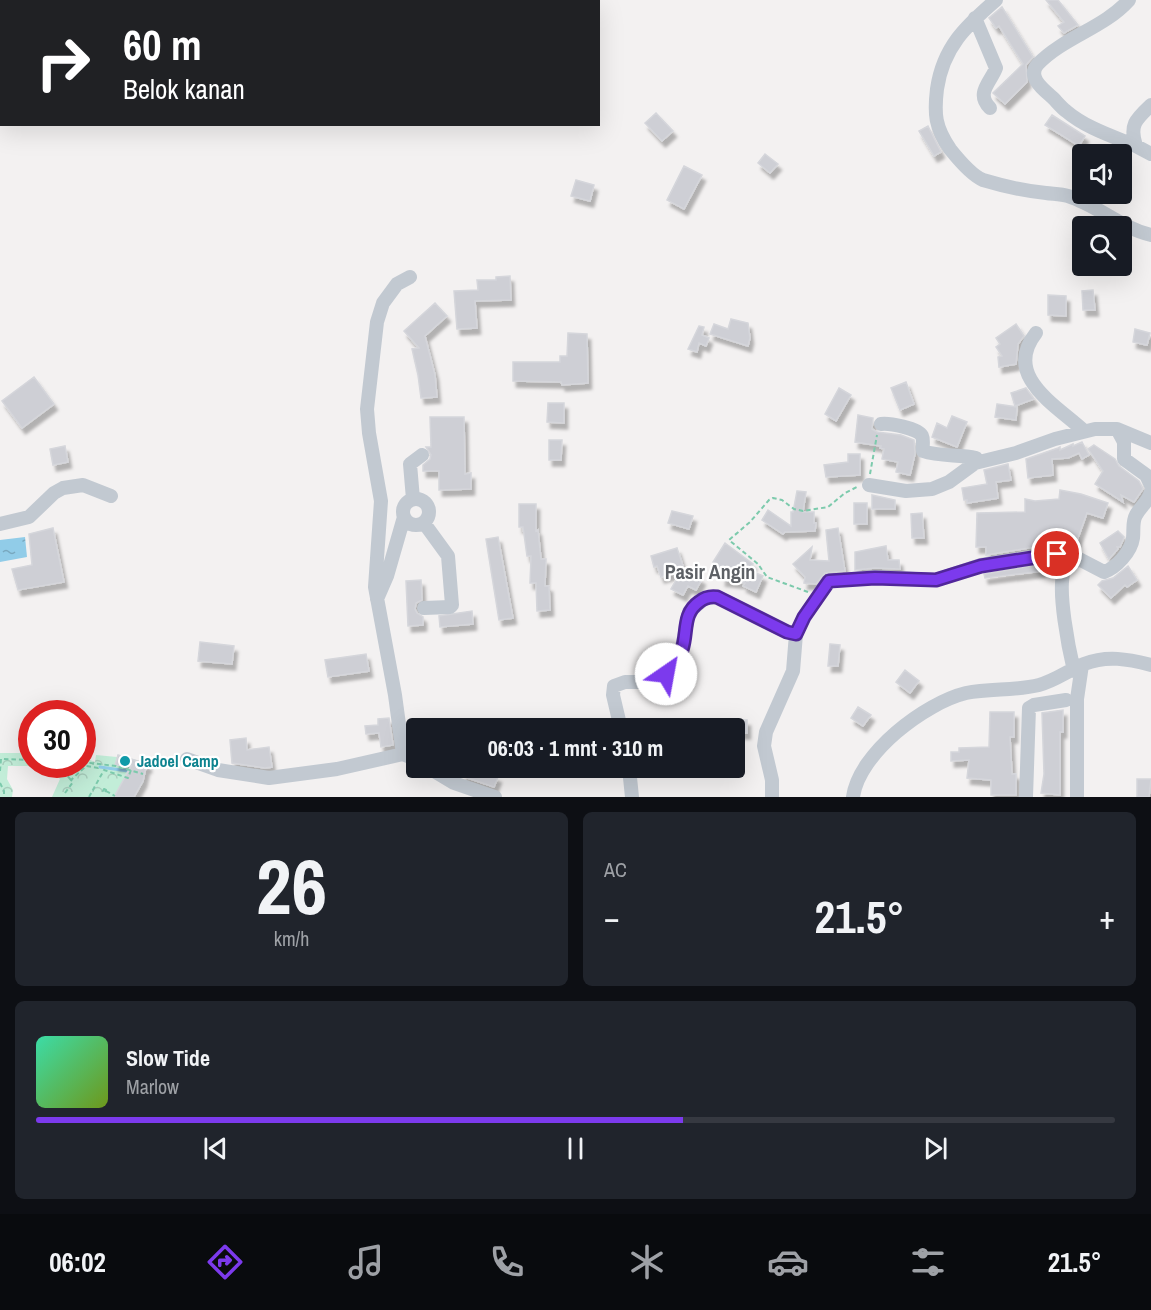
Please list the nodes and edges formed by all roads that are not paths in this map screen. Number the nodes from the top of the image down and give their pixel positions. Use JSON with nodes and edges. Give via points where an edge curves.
{"nodes":[{"id":1,"x":996,"y":0,"type":"edge"},
{"id":2,"x":1129,"y":0,"type":"edge"},
{"id":3,"x":975,"y":18,"type":"junction"},
{"id":4,"x":1151,"y":105,"type":"edge"},
{"id":5,"x":990,"y":108,"type":"dead end"},
{"id":6,"x":1136,"y":146,"type":"junction"},
{"id":7,"x":1151,"y":154,"type":"edge"},
{"id":8,"x":1151,"y":235,"type":"edge"},
{"id":9,"x":410,"y":277,"type":"dead end"},
{"id":10,"x":1035,"y":333,"type":"dead end"},
{"id":11,"x":881,"y":424,"type":"road end"},
{"id":12,"x":1117,"y":429,"type":"junction"},
{"id":13,"x":1084,"y":431,"type":"junction"},
{"id":14,"x":1151,"y":443,"type":"edge"},
{"id":15,"x":422,"y":455,"type":"dead end"},
{"id":16,"x":978,"y":462,"type":"junction"},
{"id":17,"x":1151,"y":484,"type":"edge"},
{"id":18,"x":869,"y":485,"type":"road end"},
{"id":19,"x":1151,"y":492,"type":"edge"},
{"id":20,"x":111,"y":496,"type":"dead end"},
{"id":21,"x":413,"y":500,"type":"junction"},
{"id":22,"x":404,"y":518,"type":"junction"},
{"id":23,"x":424,"y":523,"type":"junction"},
{"id":24,"x":0,"y":524,"type":"edge"},
{"id":25,"x":1079,"y":559,"type":"junction"},
{"id":26,"x":377,"y":599,"type":"junction"},
{"id":27,"x":424,"y":608,"type":"dead end"},
{"id":28,"x":796,"y":634,"type":"junction"},
{"id":29,"x":1151,"y":666,"type":"edge"},
{"id":30,"x":1078,"y":668,"type":"junction"},
{"id":31,"x":1066,"y":700,"type":"dead end"},
{"id":32,"x":618,"y":718,"type":"edge"},
{"id":33,"x":403,"y":754,"type":"junction"},
{"id":34,"x":406,"y":755,"type":"edge"},
{"id":35,"x":187,"y":759,"type":"dead end"},
{"id":36,"x":446,"y":778,"type":"edge"},
{"id":37,"x":630,"y":778,"type":"edge"},
{"id":38,"x":495,"y":797,"type":"edge"},
{"id":39,"x":632,"y":797,"type":"edge"},
{"id":40,"x":772,"y":797,"type":"edge"},
{"id":41,"x":853,"y":797,"type":"edge"},
{"id":42,"x":1026,"y":797,"type":"edge"},
{"id":43,"x":1077,"y":797,"type":"edge"}],
"edges":[{"from":1,"to":3,"type":"street"},
{"from":2,"to":6,"type":"street","via":[[1111,17],[1042,61],[1035,74],[1038,83],[1065,110],[1098,131]]},
{"from":3,"to":5,"type":"street","via":[[996,68],[983,92]]},
{"from":3,"to":8,"type":"street","via":[[946,55],[934,102],[939,130],[953,153],[983,180],[1070,196]]},
{"from":4,"to":6,"type":"street","via":[[1133,126]]},
{"from":6,"to":7,"type":"street"},
{"from":9,"to":26,"type":"street","via":[[397,284],[383,303],[377,322],[367,409],[381,501]]},
{"from":10,"to":13,"type":"street","via":[[1025,354],[1027,375]]},
{"from":11,"to":16,"type":"street","via":[[918,432],[923,438],[923,451],[930,454],[968,456]]},
{"from":12,"to":13,"type":"street"},
{"from":12,"to":14,"type":"street"},
{"from":12,"to":17,"type":"street","via":[[1124,442],[1124,459],[1146,475]]},
{"from":13,"to":16,"type":"street"},
{"from":15,"to":21,"type":"street","via":[[410,464]]},
{"from":16,"to":18,"type":"street","via":[[932,489],[906,491]]},
{"from":19,"to":25,"type":"street","via":[[1135,517],[1130,549],[1114,566],[1104,572]]},
{"from":20,"to":24,"type":"street","via":[[83,485],[63,488],[29,518]]},
{"from":21,"to":22,"type":"street","via":[[405,504]]},
{"from":21,"to":23,"type":"street","via":[[422,500],[428,507]]},
{"from":22,"to":23,"type":"street","via":[[411,524]]},
{"from":22,"to":26,"type":"street"},
{"from":23,"to":27,"type":"street","via":[[448,556],[452,605]]},
{"from":25,"to":28,"type":"street","via":[[1042,555],[981,566],[936,580],[835,579],[817,596]]},
{"from":25,"to":30,"type":"street","via":[[1066,567],[1063,578],[1066,638]]},
{"from":26,"to":33,"type":"street"},
{"from":28,"to":32,"type":"street","via":[[717,597],[705,598],[689,612],[681,652],[666,674],[653,682],[614,686]]},
{"from":28,"to":40,"type":"street","via":[[793,671],[764,739]]},
{"from":29,"to":30,"type":"street","via":[[1111,658]]},
{"from":30,"to":41,"type":"street","via":[[1038,686],[988,690],[947,699],[909,723],[871,757]]},
{"from":30,"to":43,"type":"street"},
{"from":31,"to":42,"type":"street","via":[[1029,708]]},
{"from":33,"to":34,"type":"street"},
{"from":33,"to":35,"type":"street","via":[[338,769],[269,778],[218,770]]},
{"from":36,"to":38,"type":"street"},
{"from":37,"to":39,"type":"street"}]}
